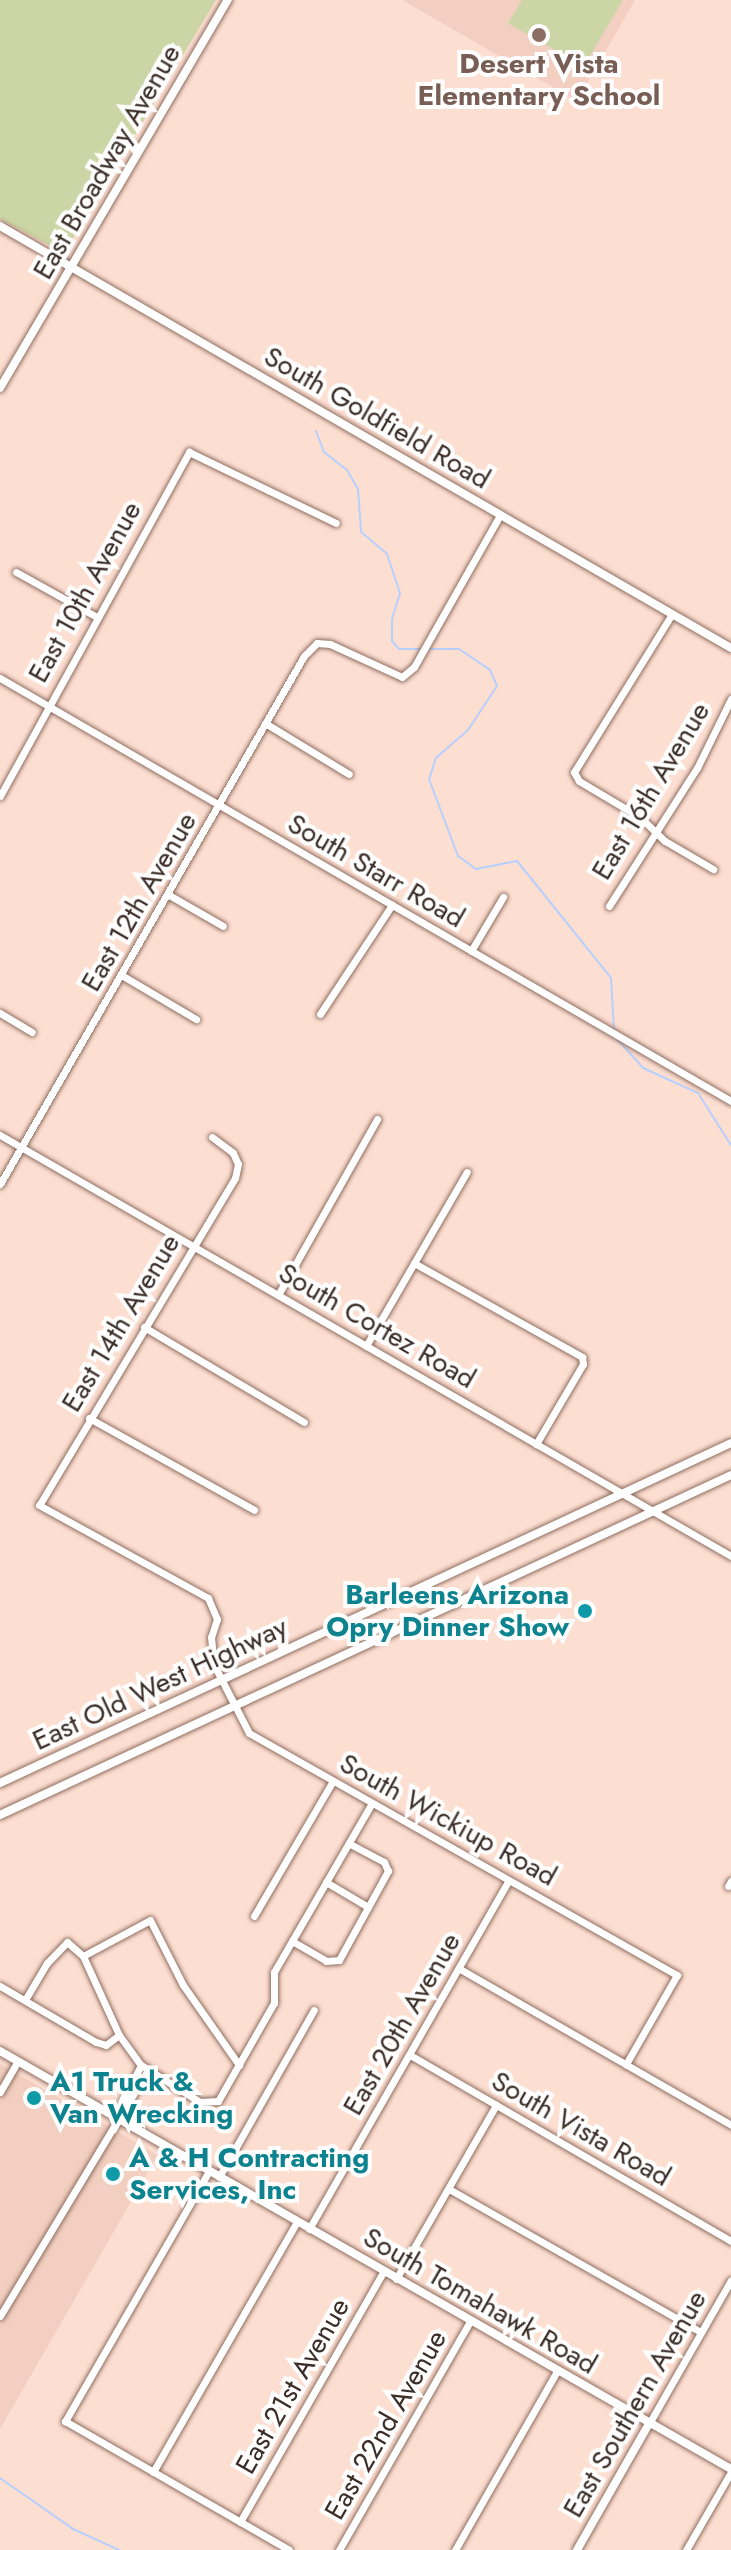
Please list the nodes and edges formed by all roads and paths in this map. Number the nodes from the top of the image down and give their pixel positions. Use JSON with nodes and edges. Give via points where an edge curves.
{"nodes":[{"id":1,"x":228,"y":0,"type":"edge"},
{"id":2,"x":0,"y":226,"type":"edge"},
{"id":3,"x":71,"y":268,"type":"junction"},
{"id":4,"x":0,"y":388,"type":"edge"},
{"id":5,"x":500,"y":515,"type":"junction"},
{"id":6,"x":336,"y":523,"type":"dead end"},
{"id":7,"x":16,"y":572,"type":"dead end"},
{"id":8,"x":672,"y":614,"type":"junction"},
{"id":9,"x":95,"y":616,"type":"junction"},
{"id":10,"x":731,"y":648,"type":"edge"},
{"id":11,"x":0,"y":678,"type":"edge"},
{"id":12,"x":731,"y":699,"type":"edge"},
{"id":13,"x":48,"y":706,"type":"junction"},
{"id":14,"x":265,"y":723,"type":"junction"},
{"id":15,"x":349,"y":774,"type":"dead end"},
{"id":16,"x":0,"y":796,"type":"edge"},
{"id":17,"x":220,"y":806,"type":"junction"},
{"id":18,"x":655,"y":831,"type":"junction"},
{"id":19,"x":713,"y":869,"type":"dead end"},
{"id":20,"x":169,"y":895,"type":"junction"},
{"id":21,"x":503,"y":897,"type":"dead end"},
{"id":22,"x":392,"y":905,"type":"junction"},
{"id":23,"x":609,"y":906,"type":"dead end"},
{"id":24,"x":223,"y":926,"type":"dead end"},
{"id":25,"x":471,"y":951,"type":"junction"},
{"id":26,"x":123,"y":976,"type":"junction"},
{"id":27,"x":0,"y":1013,"type":"edge"},
{"id":28,"x":320,"y":1014,"type":"dead end"},
{"id":29,"x":196,"y":1019,"type":"dead end"},
{"id":30,"x":32,"y":1032,"type":"dead end"},
{"id":31,"x":731,"y":1101,"type":"edge"},
{"id":32,"x":377,"y":1119,"type":"dead end"},
{"id":33,"x":0,"y":1135,"type":"edge"},
{"id":34,"x":212,"y":1137,"type":"dead end"},
{"id":35,"x":21,"y":1147,"type":"junction"},
{"id":36,"x":467,"y":1172,"type":"dead end"},
{"id":37,"x":0,"y":1184,"type":"edge"},
{"id":38,"x":193,"y":1246,"type":"junction"},
{"id":39,"x":414,"y":1263,"type":"junction"},
{"id":40,"x":278,"y":1295,"type":"junction"},
{"id":41,"x":144,"y":1327,"type":"junction"},
{"id":42,"x":366,"y":1346,"type":"junction"},
{"id":43,"x":89,"y":1418,"type":"junction"},
{"id":44,"x":304,"y":1422,"type":"dead end"},
{"id":45,"x":731,"y":1443,"type":"edge"},
{"id":46,"x":536,"y":1444,"type":"junction"},
{"id":47,"x":731,"y":1475,"type":"edge"},
{"id":48,"x":623,"y":1494,"type":"junction"},
{"id":49,"x":39,"y":1505,"type":"joint"},
{"id":50,"x":254,"y":1510,"type":"dead end"},
{"id":51,"x":651,"y":1512,"type":"junction"},
{"id":52,"x":731,"y":1556,"type":"edge"},
{"id":53,"x":223,"y":1679,"type":"junction"},
{"id":54,"x":234,"y":1706,"type":"junction"},
{"id":55,"x":333,"y":1781,"type":"junction"},
{"id":56,"x":0,"y":1783,"type":"edge"},
{"id":57,"x":372,"y":1803,"type":"junction"},
{"id":58,"x":0,"y":1815,"type":"edge"},
{"id":59,"x":349,"y":1843,"type":"junction"},
{"id":60,"x":508,"y":1881,"type":"junction"},
{"id":61,"x":326,"y":1882,"type":"junction"},
{"id":62,"x":368,"y":1907,"type":"junction"},
{"id":63,"x":254,"y":1916,"type":"dead end"},
{"id":64,"x":292,"y":1941,"type":"junction"},
{"id":65,"x":83,"y":1956,"type":"junction"},
{"id":66,"x":460,"y":1969,"type":"junction"},
{"id":67,"x":0,"y":1986,"type":"edge"},
{"id":68,"x":25,"y":2000,"type":"junction"},
{"id":69,"x":314,"y":2010,"type":"dead end"},
{"id":70,"x":119,"y":2035,"type":"junction"},
{"id":71,"x":0,"y":2051,"type":"edge"},
{"id":72,"x":410,"y":2055,"type":"junction"},
{"id":73,"x":18,"y":2061,"type":"junction"},
{"id":74,"x":626,"y":2064,"type":"junction"},
{"id":75,"x":239,"y":2065,"type":"junction"},
{"id":76,"x":144,"y":2068,"type":"junction"},
{"id":77,"x":0,"y":2092,"type":"edge"},
{"id":78,"x":496,"y":2105,"type":"junction"},
{"id":79,"x":116,"y":2117,"type":"junction"},
{"id":80,"x":731,"y":2125,"type":"edge"},
{"id":81,"x":209,"y":2171,"type":"junction"},
{"id":82,"x":219,"y":2177,"type":"junction"},
{"id":83,"x":449,"y":2189,"type":"junction"},
{"id":84,"x":297,"y":2222,"type":"junction"},
{"id":85,"x":309,"y":2229,"type":"junction"},
{"id":86,"x":731,"y":2241,"type":"edge"},
{"id":87,"x":384,"y":2271,"type":"junction"},
{"id":88,"x":396,"y":2279,"type":"junction"},
{"id":89,"x":731,"y":2280,"type":"edge"},
{"id":90,"x":0,"y":2316,"type":"edge"},
{"id":91,"x":470,"y":2321,"type":"junction"},
{"id":92,"x":701,"y":2332,"type":"junction"},
{"id":93,"x":557,"y":2371,"type":"junction"},
{"id":94,"x":650,"y":2422,"type":"junction"},
{"id":95,"x":731,"y":2470,"type":"edge"},
{"id":96,"x":153,"y":2472,"type":"junction"},
{"id":97,"x":240,"y":2522,"type":"junction"},
{"id":98,"x":289,"y":2550,"type":"edge"},
{"id":99,"x":339,"y":2550,"type":"edge"},
{"id":100,"x":455,"y":2550,"type":"edge"},
{"id":101,"x":577,"y":2550,"type":"edge"},
{"id":102,"x":686,"y":2550,"type":"edge"}],
"edges":[{"from":1,"to":3,"type":"main road","name":"East Broadway Avenue"},
{"from":2,"to":3,"type":"main road","name":"South Goldfield Road"},
{"from":3,"to":4,"type":"main road","name":"East Broadway Avenue"},
{"from":3,"to":5,"type":"main road","name":"South Goldfield Road"},
{"from":5,"to":8,"type":"main road","name":"South Goldfield Road"},
{"from":5,"to":14,"type":"street","name":"East 12th Avenue","via":[[414,667],[402,677],[317,643]]},
{"from":6,"to":9,"type":"street","name":"East 10th Avenue","via":[[189,452]]},
{"from":7,"to":9,"type":"street"},
{"from":8,"to":10,"type":"main road","name":"South Goldfield Road"},
{"from":8,"to":18,"type":"street","via":[[576,761],[574,772],[579,781]]},
{"from":9,"to":13,"type":"street","name":"East 10th Avenue"},
{"from":11,"to":13,"type":"street","name":"South Starr Road"},
{"from":12,"to":18,"type":"street","name":"East 16th Avenue","via":[[697,768]]},
{"from":13,"to":16,"type":"street","name":"East 10th Avenue"},
{"from":13,"to":17,"type":"street","name":"South Starr Road"},
{"from":14,"to":15,"type":"street"},
{"from":14,"to":17,"type":"street","name":"East 12th Avenue"},
{"from":17,"to":20,"type":"street","name":"East 12th Avenue"},
{"from":17,"to":22,"type":"street","name":"South Starr Road"},
{"from":18,"to":19,"type":"street"},
{"from":18,"to":23,"type":"street","name":"East 16th Avenue"},
{"from":20,"to":24,"type":"street"},
{"from":20,"to":26,"type":"street","name":"East 12th Avenue"},
{"from":21,"to":25,"type":"street"},
{"from":22,"to":25,"type":"street","name":"South Starr Road"},
{"from":22,"to":28,"type":"street"},
{"from":25,"to":31,"type":"street","name":"South Starr Road"},
{"from":26,"to":29,"type":"street"},
{"from":26,"to":35,"type":"street","name":"East 12th Avenue"},
{"from":27,"to":30,"type":"street"},
{"from":32,"to":40,"type":"street"},
{"from":33,"to":35,"type":"street","name":"South Cortez Road"},
{"from":34,"to":38,"type":"street","name":"East 14th Avenue","via":[[238,1164],[235,1178]]},
{"from":35,"to":37,"type":"street","name":"East 12th Avenue"},
{"from":35,"to":38,"type":"street","name":"South Cortez Road"},
{"from":36,"to":39,"type":"street"},
{"from":38,"to":40,"type":"street","name":"South Cortez Road"},
{"from":38,"to":41,"type":"street","name":"East 14th Avenue"},
{"from":39,"to":42,"type":"street"},
{"from":39,"to":46,"type":"street","via":[[582,1357],[583,1364]]},
{"from":40,"to":42,"type":"street","name":"South Cortez Road"},
{"from":41,"to":43,"type":"street","name":"East 14th Avenue"},
{"from":41,"to":44,"type":"street"},
{"from":42,"to":46,"type":"street","name":"South Cortez Road"},
{"from":43,"to":49,"type":"street","name":"East 14th Avenue"},
{"from":43,"to":50,"type":"street"},
{"from":45,"to":48,"type":"main road","name":"East Old West Highway"},
{"from":46,"to":48,"type":"street","name":"South Cortez Road"},
{"from":47,"to":51,"type":"main road","name":"East Old West Highway"},
{"from":48,"to":51,"type":"street","name":"South Cortez Road"},
{"from":48,"to":53,"type":"main road","name":"East Old West Highway"},
{"from":49,"to":53,"type":"street","name":"South Wickiup Road","via":[[208,1598],[217,1619],[210,1652]]},
{"from":51,"to":52,"type":"street","name":"South Cortez Road"},
{"from":51,"to":54,"type":"main road","name":"East Old West Highway"},
{"from":53,"to":54,"type":"street","name":"South Wickiup Road"},
{"from":53,"to":56,"type":"main road","name":"East Old West Highway"},
{"from":54,"to":55,"type":"street","name":"South Wickiup Road","via":[[249,1733]]},
{"from":54,"to":58,"type":"main road","name":"East Old West Highway"},
{"from":55,"to":57,"type":"street","name":"South Wickiup Road"},
{"from":55,"to":63,"type":"street"},
{"from":57,"to":59,"type":"street"},
{"from":57,"to":60,"type":"street","name":"South Wickiup Road"},
{"from":59,"to":61,"type":"street"},
{"from":59,"to":62,"type":"street","via":[[384,1862],[388,1871]]},
{"from":60,"to":66,"type":"street","name":"East 20th Avenue"},
{"from":60,"to":74,"type":"street","name":"South Wickiup Road","via":[[677,1975]]},
{"from":61,"to":62,"type":"street"},
{"from":61,"to":64,"type":"street"},
{"from":62,"to":64,"type":"street","via":[[335,1961]]},
{"from":64,"to":75,"type":"street","via":[[271,1984],[274,2003]]},
{"from":65,"to":68,"type":"street","via":[[67,1942]]},
{"from":65,"to":70,"type":"street"},
{"from":65,"to":75,"type":"street","via":[[150,1920],[183,1985]]},
{"from":66,"to":72,"type":"street","name":"East 20th Avenue"},
{"from":66,"to":74,"type":"street"},
{"from":67,"to":68,"type":"street"},
{"from":68,"to":70,"type":"street","via":[[96,2042],[106,2045]]},
{"from":69,"to":82,"type":"street"},
{"from":70,"to":76,"type":"street"},
{"from":71,"to":73,"type":"main road","name":"South Tomahawk Road"},
{"from":72,"to":78,"type":"street","name":"South Vista Road"},
{"from":72,"to":85,"type":"street","name":"East 20th Avenue"},
{"from":73,"to":77,"type":"street"},
{"from":73,"to":79,"type":"main road","name":"South Tomahawk Road"},
{"from":74,"to":80,"type":"street"},
{"from":75,"to":76,"type":"street","via":[[213,2104],[200,2102]]},
{"from":76,"to":79,"type":"street"},
{"from":78,"to":83,"type":"street"},
{"from":78,"to":86,"type":"street","name":"South Vista Road"},
{"from":79,"to":81,"type":"main road","name":"South Tomahawk Road"},
{"from":79,"to":90,"type":"street"},
{"from":81,"to":82,"type":"main road","name":"South Tomahawk Road"},
{"from":81,"to":96,"type":"street","via":[[65,2421]]},
{"from":82,"to":84,"type":"main road","name":"South Tomahawk Road"},
{"from":83,"to":88,"type":"street"},
{"from":83,"to":92,"type":"street"},
{"from":84,"to":85,"type":"main road","name":"South Tomahawk Road"},
{"from":84,"to":96,"type":"street"},
{"from":85,"to":87,"type":"main road","name":"South Tomahawk Road"},
{"from":87,"to":88,"type":"main road","name":"South Tomahawk Road"},
{"from":87,"to":97,"type":"street","name":"East 21st Avenue"},
{"from":88,"to":91,"type":"main road","name":"South Tomahawk Road"},
{"from":89,"to":92,"type":"street","name":"East Southern Avenue"},
{"from":91,"to":93,"type":"main road","name":"South Tomahawk Road"},
{"from":91,"to":99,"type":"street","name":"East 22nd Avenue"},
{"from":92,"to":94,"type":"street","name":"East Southern Avenue"},
{"from":93,"to":94,"type":"main road","name":"South Tomahawk Road"},
{"from":93,"to":100,"type":"street"},
{"from":94,"to":95,"type":"main road","name":"South Tomahawk Road"},
{"from":94,"to":101,"type":"main road","name":"East Southern Avenue"},
{"from":95,"to":102,"type":"street"},
{"from":96,"to":97,"type":"street"},
{"from":97,"to":98,"type":"street"}]}
